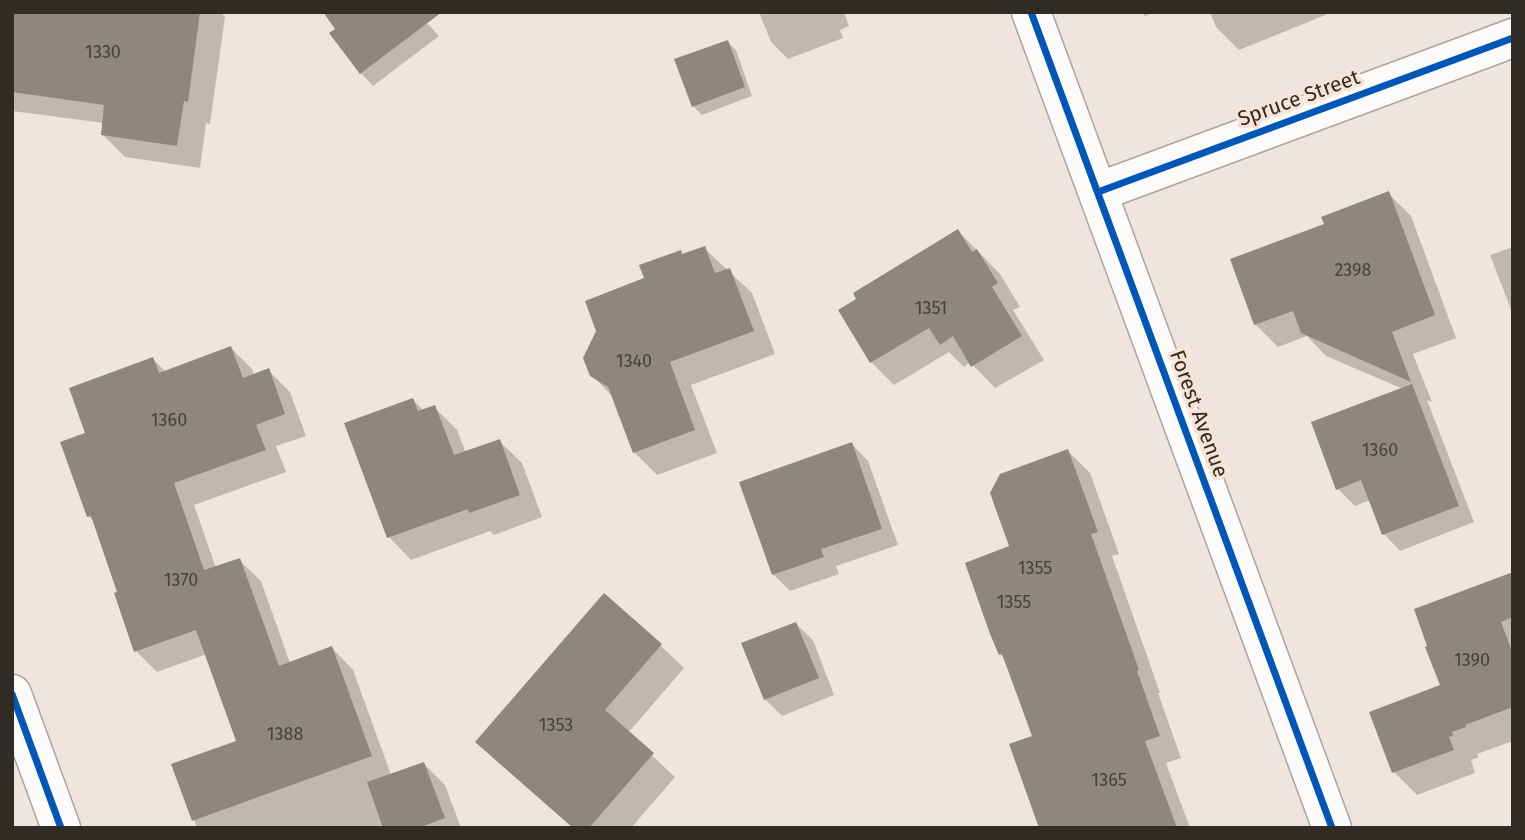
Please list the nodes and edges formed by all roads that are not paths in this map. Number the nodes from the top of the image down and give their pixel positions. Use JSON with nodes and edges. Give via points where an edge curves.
{"nodes":[{"id":1,"x":1031,"y":12,"type":"edge"},
{"id":2,"x":1513,"y":38,"type":"edge"},
{"id":3,"x":1098,"y":192,"type":"junction"},
{"id":4,"x":12,"y":694,"type":"edge"},
{"id":5,"x":61,"y":828,"type":"edge"},
{"id":6,"x":1332,"y":828,"type":"edge"}],
"edges":[{"from":1,"to":3,"type":"street","name":"Forest Avenue"},
{"from":2,"to":3,"type":"street","name":"Spruce Street"},
{"from":3,"to":6,"type":"street","name":"Forest Avenue"},
{"from":4,"to":5,"type":"street"}]}
